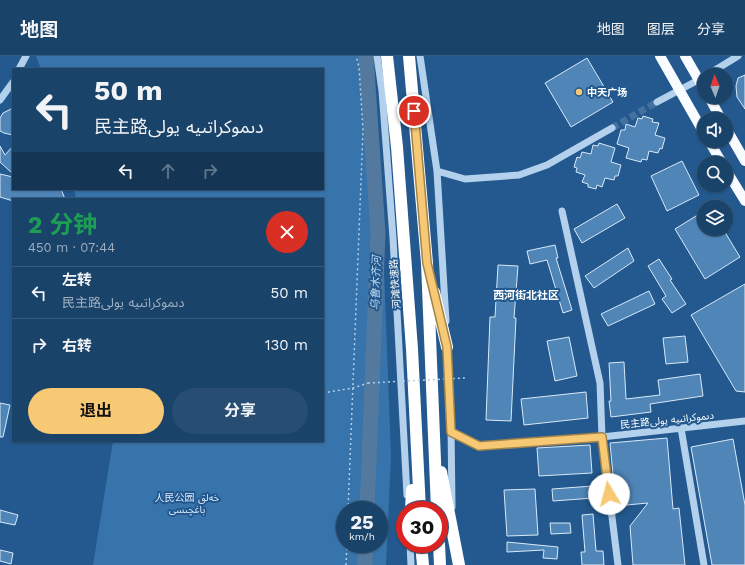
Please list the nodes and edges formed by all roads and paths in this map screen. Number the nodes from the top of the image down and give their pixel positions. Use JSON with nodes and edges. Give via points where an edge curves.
{"nodes":[{"id":1,"x":26,"y":56,"type":"edge"},
{"id":2,"x":356,"y":56,"type":"edge"},
{"id":3,"x":377,"y":56,"type":"edge"},
{"id":4,"x":387,"y":56,"type":"edge"},
{"id":5,"x":409,"y":56,"type":"edge"},
{"id":6,"x":412,"y":56,"type":"edge"},
{"id":7,"x":420,"y":56,"type":"edge"},
{"id":8,"x":660,"y":56,"type":"edge"},
{"id":9,"x":685,"y":56,"type":"edge"},
{"id":10,"x":738,"y":56,"type":"edge"},
{"id":11,"x":20,"y":68,"type":"edge"},
{"id":12,"x":721,"y":68,"type":"edge"},
{"id":13,"x":697,"y":71,"type":"edge"},
{"id":14,"x":12,"y":83,"type":"edge"},
{"id":15,"x":697,"y":83,"type":"edge"},
{"id":16,"x":412,"y":84,"type":"junction"},
{"id":17,"x":680,"y":91,"type":"junction"},
{"id":18,"x":0,"y":100,"type":"edge"},
{"id":19,"x":657,"y":102,"type":"tunnel mouth"},
{"id":20,"x":697,"y":121,"type":"edge"},
{"id":21,"x":612,"y":128,"type":"tunnel mouth"},
{"id":22,"x":733,"y":140,"type":"edge"},
{"id":23,"x":745,"y":161,"type":"edge"},
{"id":24,"x":437,"y":171,"type":"junction"},
{"id":25,"x":733,"y":181,"type":"edge"},
{"id":26,"x":745,"y":201,"type":"edge"},
{"id":27,"x":562,"y":211,"type":"dead end"},
{"id":28,"x":427,"y":263,"type":"junction"},
{"id":29,"x":447,"y":347,"type":"junction"},
{"id":30,"x":465,"y":378,"type":"dead end"},
{"id":31,"x":353,"y":388,"type":"junction"},
{"id":32,"x":324,"y":393,"type":"edge"},
{"id":33,"x":745,"y":423,"type":"edge"},
{"id":34,"x":681,"y":428,"type":"junction"},
{"id":35,"x":433,"y":432,"type":"junction"},
{"id":36,"x":451,"y":432,"type":"junction"},
{"id":37,"x":602,"y":437,"type":"junction"},
{"id":38,"x":416,"y":445,"type":"junction"},
{"id":39,"x":348,"y":501,"type":"edge"},
{"id":40,"x":409,"y":501,"type":"edge"},
{"id":41,"x":411,"y":501,"type":"edge"},
{"id":42,"x":419,"y":501,"type":"edge"},
{"id":43,"x":437,"y":501,"type":"edge"},
{"id":44,"x":453,"y":529,"type":"junction"},
{"id":45,"x":347,"y":553,"type":"edge"},
{"id":46,"x":410,"y":553,"type":"edge"},
{"id":47,"x":422,"y":553,"type":"edge"},
{"id":48,"x":439,"y":553,"type":"edge"},
{"id":49,"x":346,"y":565,"type":"edge"},
{"id":50,"x":410,"y":565,"type":"edge"},
{"id":51,"x":423,"y":565,"type":"edge"},
{"id":52,"x":440,"y":565,"type":"edge"},
{"id":53,"x":454,"y":565,"type":"edge"},
{"id":54,"x":459,"y":565,"type":"edge"},
{"id":55,"x":618,"y":565,"type":"edge"},
{"id":56,"x":704,"y":565,"type":"edge"}],
"edges":[{"from":1,"to":11,"type":"street"},
{"from":2,"to":31,"type":"path","via":[[363,130]]},
{"from":3,"to":40,"type":"street","via":[[393,238]]},
{"from":4,"to":38,"type":"highway","name":"河滩快速路","via":[[412,349]]},
{"from":5,"to":16,"type":"highway"},
{"from":6,"to":16,"type":"highway"},
{"from":7,"to":24,"type":"street"},
{"from":8,"to":17,"type":"main road"},
{"from":9,"to":13,"type":"main road"},
{"from":10,"to":12,"type":"street"},
{"from":14,"to":18,"type":"street"},
{"from":15,"to":17,"type":"street"},
{"from":16,"to":28,"type":"highway"},
{"from":17,"to":19,"type":"street"},
{"from":17,"to":20,"type":"main road"},
{"from":21,"to":24,"type":"street","via":[[547,165],[519,175],[465,179]]},
{"from":22,"to":23,"type":"main road"},
{"from":24,"to":29,"type":"street"},
{"from":25,"to":26,"type":"main road"},
{"from":27,"to":37,"type":"street","via":[[600,383]]},
{"from":28,"to":29,"type":"highway"},
{"from":28,"to":35,"type":"highway"},
{"from":29,"to":36,"type":"street"},
{"from":30,"to":31,"type":"path","bridge":true,"via":[[368,383]]},
{"from":31,"to":32,"type":"path"},
{"from":31,"to":39,"type":"path"},
{"from":33,"to":34,"type":"street","name":"民主路دىموكراتىيە يولى"},
{"from":34,"to":37,"type":"street","name":"民主路دىموكراتىيە يولى"},
{"from":34,"to":56,"type":"street"},
{"from":35,"to":43,"type":"highway"},
{"from":35,"to":44,"type":"highway"},
{"from":36,"to":37,"type":"street","name":"民主路دىموكراتىيە يولى","via":[[479,446]]},
{"from":36,"to":44,"type":"street"},
{"from":37,"to":55,"type":"street"},
{"from":38,"to":41,"type":"highway"},
{"from":38,"to":42,"type":"highway","name":"河滩快速路"},
{"from":44,"to":53,"type":"street"},
{"from":44,"to":54,"type":"highway"},
{"from":45,"to":49,"type":"path"},
{"from":46,"to":50,"type":"street"},
{"from":47,"to":51,"type":"highway"},
{"from":48,"to":52,"type":"highway"}]}
